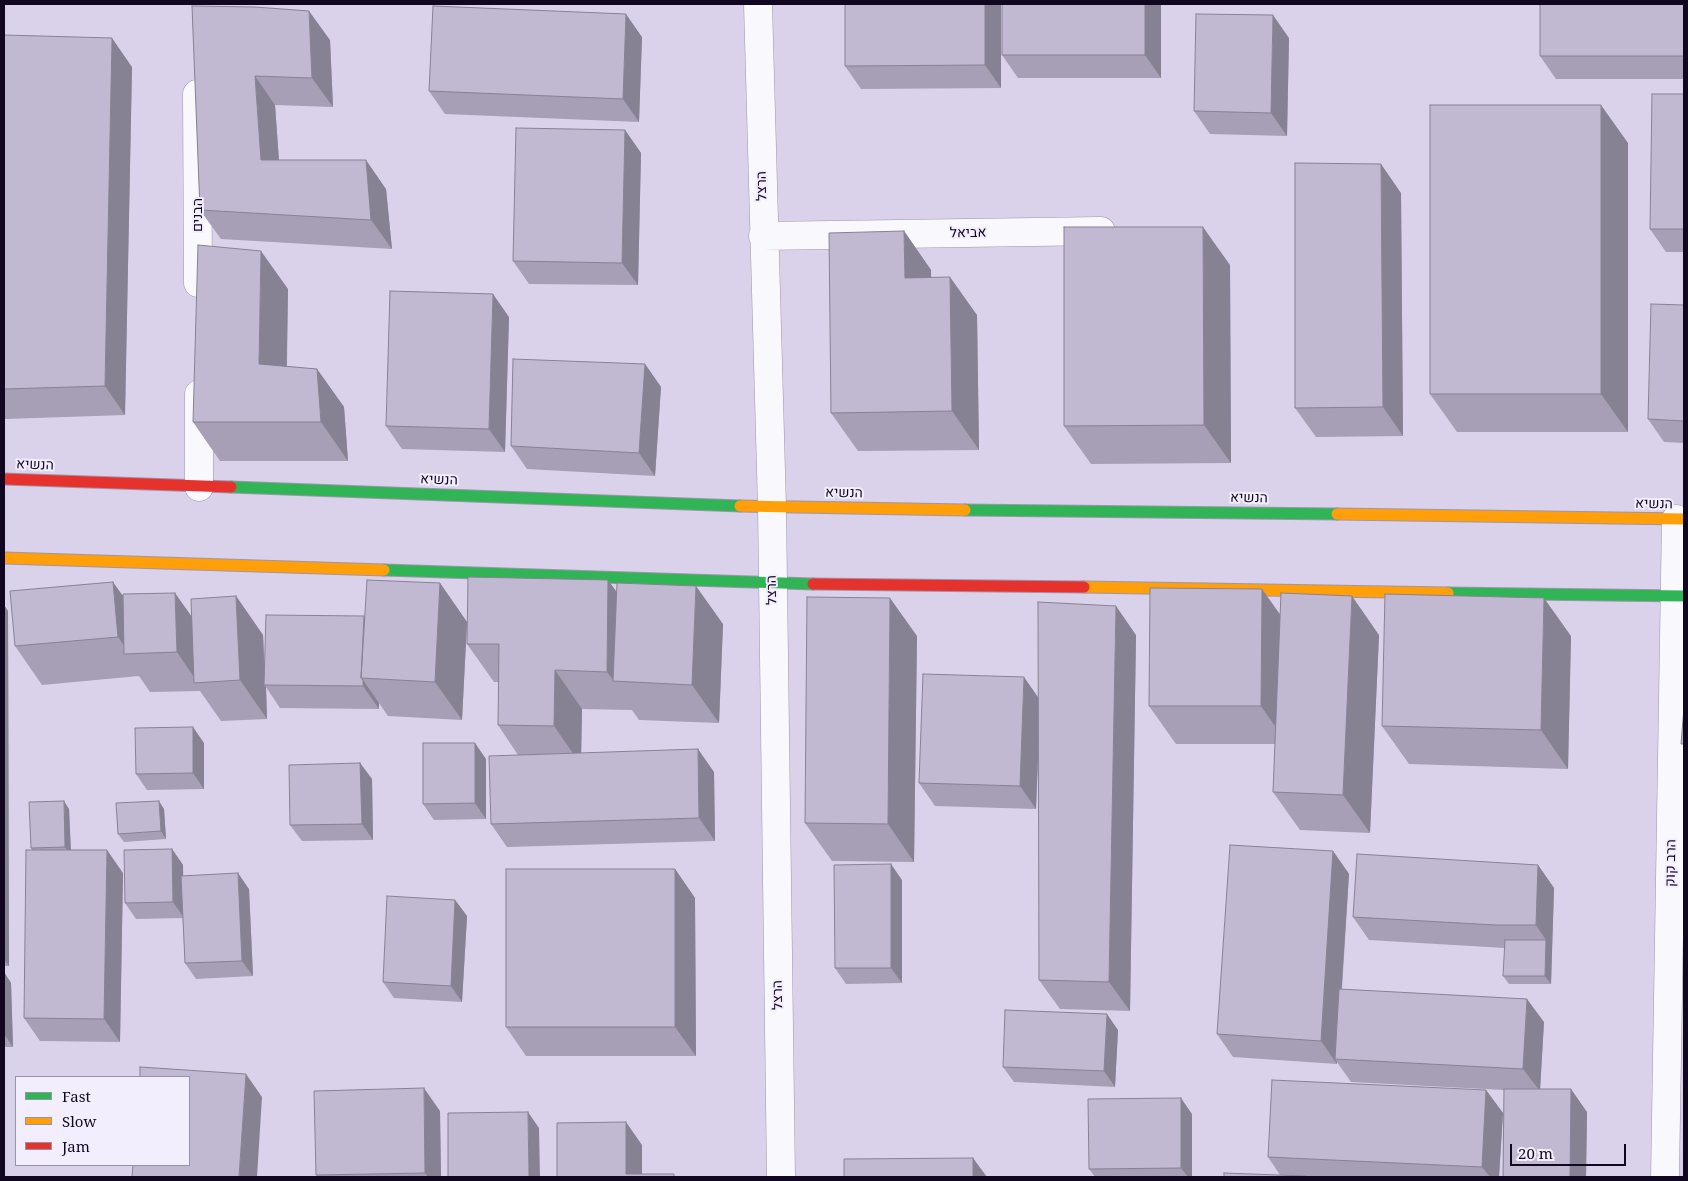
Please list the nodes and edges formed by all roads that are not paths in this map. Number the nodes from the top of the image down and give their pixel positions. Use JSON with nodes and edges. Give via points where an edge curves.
{"nodes":[{"id":1,"x":758,"y":4,"type":"edge"},
{"id":2,"x":197,"y":73,"type":"edge"},
{"id":3,"x":1122,"y":231,"type":"edge"},
{"id":4,"x":763,"y":236,"type":"junction"},
{"id":5,"x":198,"y":310,"type":"edge"},
{"id":6,"x":198,"y":369,"type":"edge"},
{"id":7,"x":4,"y":479,"type":"edge"},
{"id":8,"x":199,"y":487,"type":"junction"},
{"id":9,"x":772,"y":507,"type":"junction"},
{"id":10,"x":1680,"y":519,"type":"edge"},
{"id":11,"x":4,"y":558,"type":"edge"},
{"id":12,"x":772,"y":583,"type":"junction"},
{"id":13,"x":1680,"y":595,"type":"edge"},
{"id":14,"x":781,"y":1177,"type":"edge"},
{"id":15,"x":1665,"y":1177,"type":"edge"}],
"edges":[{"from":1,"to":4,"type":"street","name":"הרצל"},
{"from":2,"to":5,"type":"street","name":"הבנים"},
{"from":3,"to":4,"type":"street","name":"אביאל"},
{"from":4,"to":9,"type":"street","name":"הרצל"},
{"from":6,"to":8,"type":"street"},
{"from":7,"to":8,"type":"main road","name":"הנשיא"},
{"from":8,"to":9,"type":"main road","name":"הנשיא"},
{"from":9,"to":10,"type":"main road","name":"הנשיא"},
{"from":9,"to":12,"type":"street","name":"הרצל"},
{"from":10,"to":13,"type":"street","name":"הרב קוק"},
{"from":11,"to":12,"type":"main road"},
{"from":12,"to":13,"type":"main road"},
{"from":12,"to":14,"type":"street","name":"הרצל"},
{"from":13,"to":15,"type":"street","name":"הרב קוק"}]}
